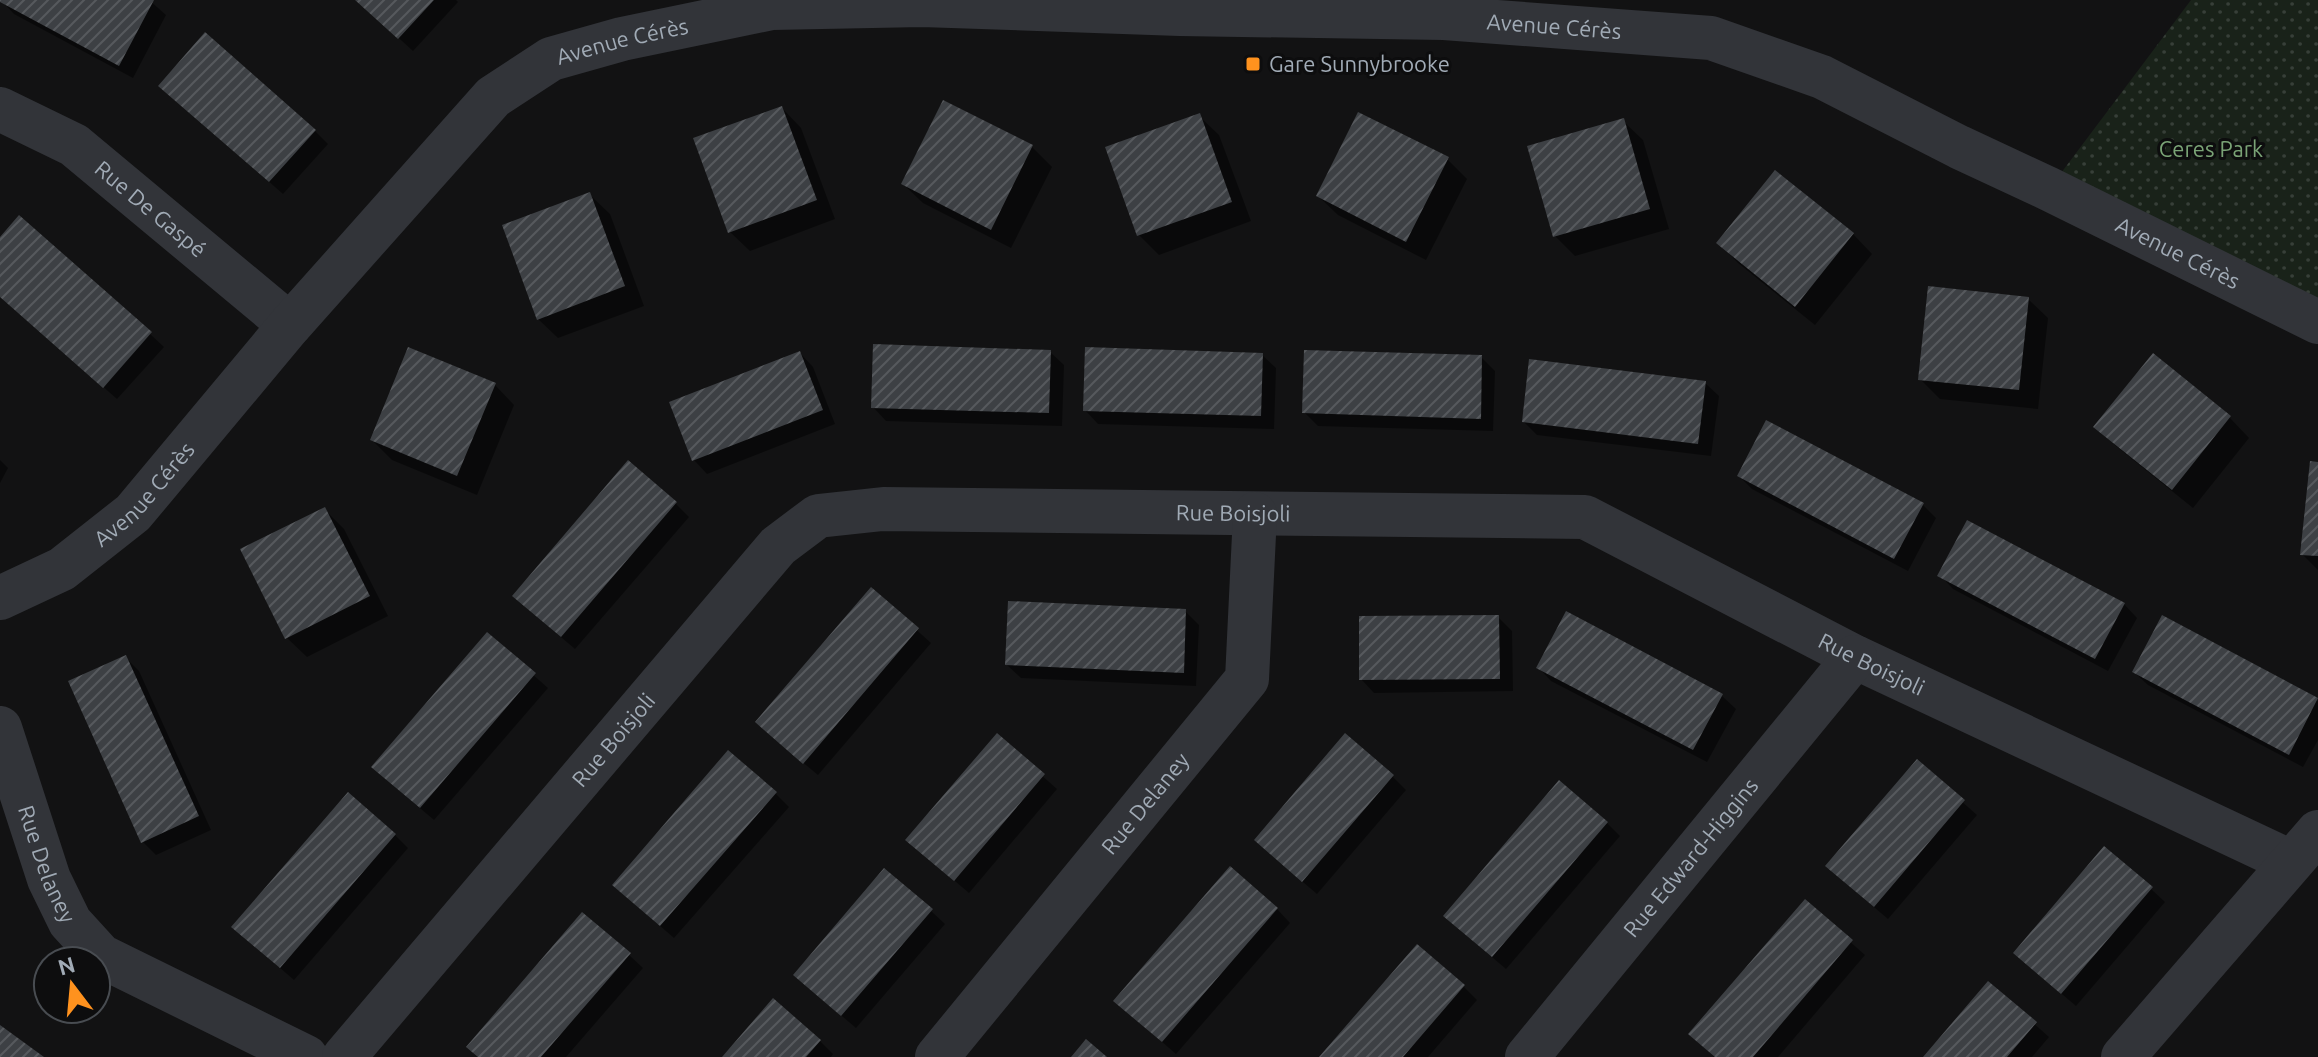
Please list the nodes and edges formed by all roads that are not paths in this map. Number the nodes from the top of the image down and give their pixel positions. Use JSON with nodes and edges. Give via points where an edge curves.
{"nodes":[{"id":1,"x":0,"y":109,"type":"edge"},
{"id":2,"x":2318,"y":322,"type":"edge"},
{"id":3,"x":290,"y":325,"type":"junction"},
{"id":4,"x":1255,"y":514,"type":"junction"},
{"id":5,"x":0,"y":598,"type":"edge"},
{"id":6,"x":1855,"y":657,"type":"junction"},
{"id":7,"x":0,"y":728,"type":"edge"},
{"id":8,"x":2305,"y":847,"type":"edge"},
{"id":9,"x":306,"y":1057,"type":"edge"},
{"id":10,"x":344,"y":1057,"type":"edge"},
{"id":11,"x":937,"y":1057,"type":"edge"},
{"id":12,"x":1527,"y":1057,"type":"edge"},
{"id":13,"x":2123,"y":1057,"type":"edge"}],
"edges":[{"from":1,"to":3,"type":"street","name":"Rue De Gaspé","via":[[74,145]]},
{"from":2,"to":3,"type":"street","name":"Avenue Cérès","via":[[1822,77],[1711,38],[1444,18],[922,5],[772,8],[551,59],[493,97]]},
{"from":3,"to":5,"type":"street","name":"Avenue Cérès","via":[[133,513],[62,569]]},
{"from":4,"to":6,"type":"street","name":"Rue Boisjoli","via":[[1585,517]]},
{"from":4,"to":10,"type":"street","name":"Rue Boisjoli","via":[[883,509],[818,516],[778,546]]},
{"from":4,"to":11,"type":"street","name":"Rue Delaney","via":[[1247,679]]},
{"from":6,"to":8,"type":"street","name":"Rue Boisjoli"},
{"from":6,"to":12,"type":"street","name":"Rue Edward-Higgins"},
{"from":7,"to":9,"type":"street","name":"Rue Delaney","via":[[49,879],[70,922],[101,956]]},
{"from":8,"to":13,"type":"street"}]}
